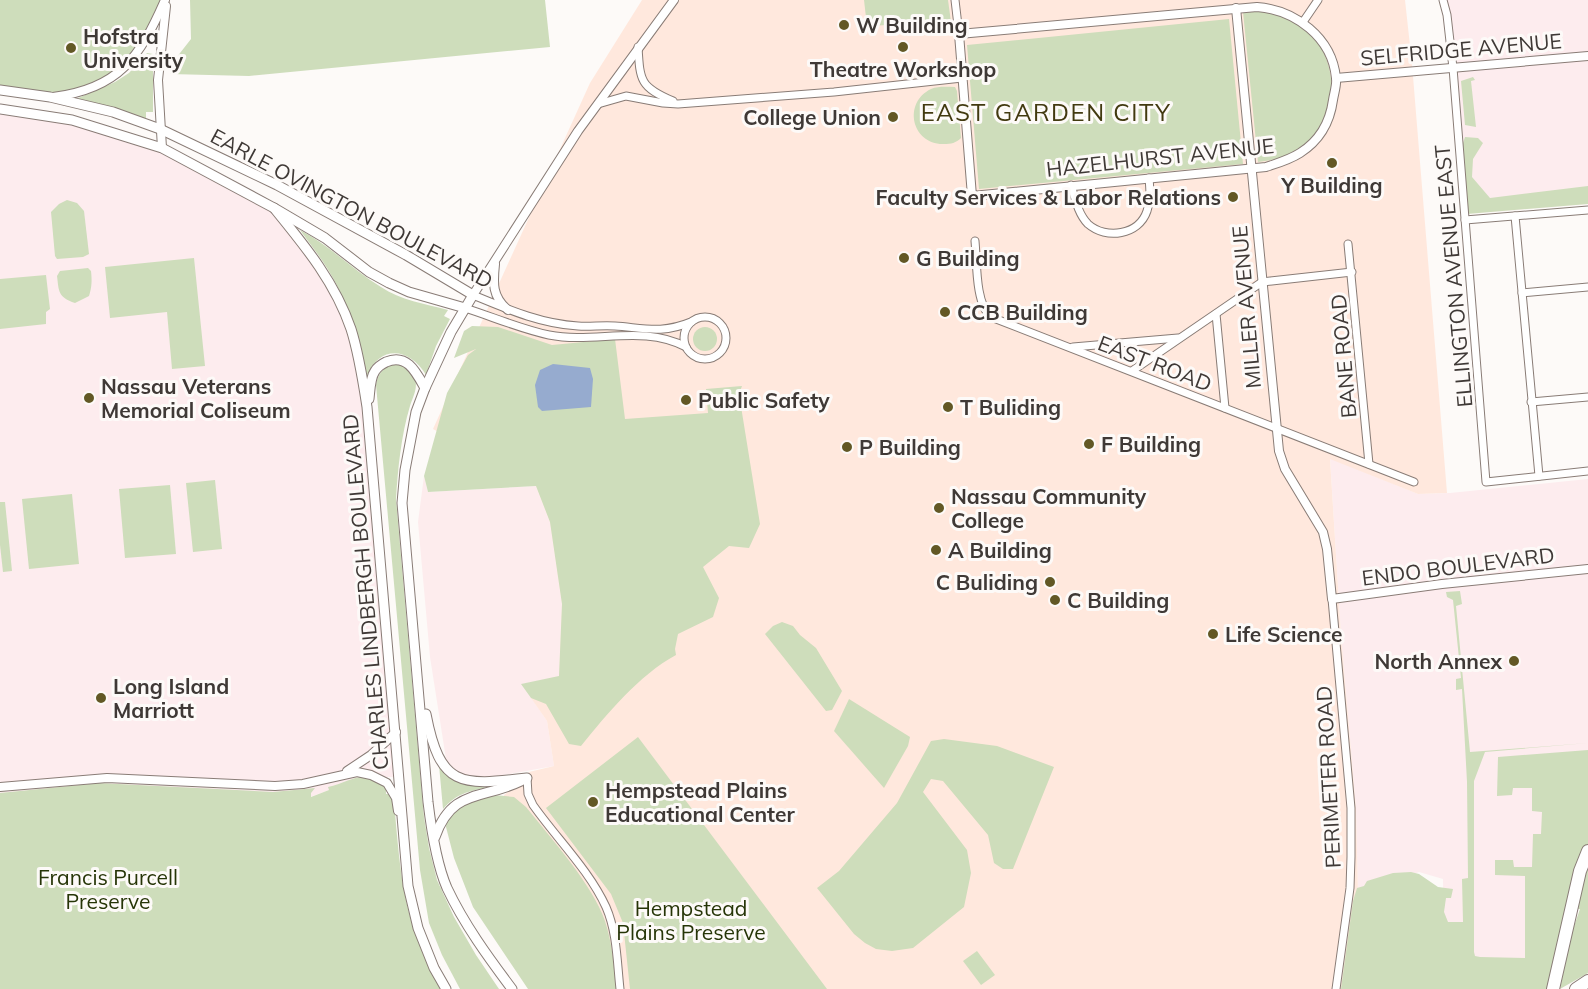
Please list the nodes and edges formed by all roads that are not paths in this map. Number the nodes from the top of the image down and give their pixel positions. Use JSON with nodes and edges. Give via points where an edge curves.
{"nodes":[{"id":1,"x":166,"y":0,"type":"edge"},
{"id":2,"x":674,"y":0,"type":"edge"},
{"id":3,"x":955,"y":0,"type":"edge"},
{"id":4,"x":1318,"y":0,"type":"edge"},
{"id":5,"x":1443,"y":0,"type":"edge"},
{"id":6,"x":1236,"y":4,"type":"edge"},
{"id":7,"x":1304,"y":22,"type":"junction"},
{"id":8,"x":959,"y":34,"type":"junction"},
{"id":9,"x":638,"y":47,"type":"junction"},
{"id":10,"x":1588,"y":56,"type":"edge"},
{"id":11,"x":1453,"y":68,"type":"junction"},
{"id":12,"x":962,"y":78,"type":"junction"},
{"id":13,"x":1336,"y":78,"type":"junction"},
{"id":14,"x":0,"y":90,"type":"edge"},
{"id":15,"x":50,"y":97,"type":"junction"},
{"id":16,"x":598,"y":104,"type":"junction"},
{"id":17,"x":678,"y":104,"type":"junction"},
{"id":18,"x":0,"y":109,"type":"edge"},
{"id":19,"x":160,"y":129,"type":"junction"},
{"id":20,"x":162,"y":148,"type":"junction"},
{"id":21,"x":1251,"y":168,"type":"junction"},
{"id":22,"x":1149,"y":178,"type":"junction"},
{"id":23,"x":1071,"y":185,"type":"junction"},
{"id":24,"x":274,"y":208,"type":"junction"},
{"id":25,"x":1588,"y":210,"type":"edge"},
{"id":26,"x":1515,"y":216,"type":"junction"},
{"id":27,"x":1465,"y":220,"type":"junction"},
{"id":28,"x":975,"y":242,"type":"dead end"},
{"id":29,"x":1348,"y":244,"type":"dead end"},
{"id":30,"x":495,"y":263,"type":"junction"},
{"id":31,"x":1352,"y":272,"type":"junction"},
{"id":32,"x":1262,"y":282,"type":"junction"},
{"id":33,"x":1588,"y":287,"type":"edge"},
{"id":34,"x":1522,"y":293,"type":"junction"},
{"id":35,"x":473,"y":295,"type":"junction"},
{"id":36,"x":465,"y":308,"type":"junction"},
{"id":37,"x":508,"y":310,"type":"junction"},
{"id":38,"x":1216,"y":314,"type":"junction"},
{"id":39,"x":691,"y":322,"type":"junction"},
{"id":40,"x":1181,"y":338,"type":"junction"},
{"id":41,"x":686,"y":347,"type":"junction"},
{"id":42,"x":1070,"y":347,"type":"junction"},
{"id":43,"x":1132,"y":371,"type":"junction"},
{"id":44,"x":425,"y":388,"type":"junction"},
{"id":45,"x":1588,"y":397,"type":"edge"},
{"id":46,"x":1531,"y":402,"type":"junction"},
{"id":47,"x":368,"y":406,"type":"junction"},
{"id":48,"x":1225,"y":408,"type":"junction"},
{"id":49,"x":1276,"y":428,"type":"junction"},
{"id":50,"x":1369,"y":464,"type":"junction"},
{"id":51,"x":1588,"y":471,"type":"edge"},
{"id":52,"x":1539,"y":476,"type":"junction"},
{"id":53,"x":1414,"y":482,"type":"dead end"},
{"id":54,"x":1588,"y":569,"type":"edge"},
{"id":55,"x":1332,"y":599,"type":"junction"},
{"id":56,"x":418,"y":686,"type":"junction"},
{"id":57,"x":396,"y":732,"type":"junction"},
{"id":58,"x":342,"y":774,"type":"junction"},
{"id":59,"x":527,"y":778,"type":"junction"},
{"id":60,"x":0,"y":787,"type":"edge"},
{"id":61,"x":402,"y":832,"type":"junction"},
{"id":62,"x":434,"y":839,"type":"junction"},
{"id":63,"x":1588,"y":851,"type":"edge"},
{"id":64,"x":498,"y":971,"type":"junction"},
{"id":65,"x":1588,"y":981,"type":"edge"},
{"id":66,"x":446,"y":989,"type":"edge"},
{"id":67,"x":502,"y":989,"type":"edge"},
{"id":68,"x":512,"y":989,"type":"edge"},
{"id":69,"x":620,"y":989,"type":"edge"},
{"id":70,"x":1336,"y":989,"type":"edge"},
{"id":71,"x":1553,"y":989,"type":"edge"},
{"id":72,"x":1576,"y":989,"type":"edge"}],
"edges":[{"from":1,"to":15,"type":"street","via":[[144,44],[128,64],[89,89]]},
{"from":1,"to":19,"type":"street","via":[[158,80]]},
{"from":2,"to":9,"type":"street"},
{"from":3,"to":8,"type":"street"},
{"from":4,"to":7,"type":"street"},
{"from":5,"to":11,"type":"street","name":"ELLINGTON AVENUE EAST"},
{"from":6,"to":7,"type":"street","via":[[1284,12]]},
{"from":6,"to":8,"type":"street"},
{"from":6,"to":21,"type":"street","name":"MILLER AVENUE"},
{"from":7,"to":13,"type":"street","via":[[1326,47]]},
{"from":8,"to":12,"type":"street"},
{"from":9,"to":16,"type":"street"},
{"from":9,"to":17,"type":"street","via":[[641,78],[648,89]]},
{"from":10,"to":11,"type":"street","name":"SELFRIDGE AVENUE"},
{"from":11,"to":13,"type":"street","name":"SELFRIDGE AVENUE"},
{"from":11,"to":27,"type":"street","name":"ELLINGTON AVENUE EAST"},
{"from":12,"to":17,"type":"street"},
{"from":12,"to":23,"type":"street","name":"HAZELHURST AVENUE","via":[[972,196]]},
{"from":13,"to":21,"type":"street","name":"HAZELHURST AVENUE","via":[[1331,115],[1313,143],[1286,161]]},
{"from":14,"to":15,"type":"main road","name":"EARLE OVINGTON BOULEVARD"},
{"from":15,"to":19,"type":"main road","name":"EARLE OVINGTON BOULEVARD","via":[[113,112]]},
{"from":16,"to":17,"type":"street","via":[[626,96]]},
{"from":16,"to":30,"type":"street"},
{"from":18,"to":20,"type":"main road","name":"EARLE OVINGTON BOULEVARD","via":[[72,120]]},
{"from":19,"to":20,"type":"street"},
{"from":19,"to":35,"type":"main road","name":"EARLE OVINGTON BOULEVARD","via":[[277,185]]},
{"from":20,"to":24,"type":"main road","name":"EARLE OVINGTON BOULEVARD"},
{"from":21,"to":22,"type":"street","name":"HAZELHURST AVENUE"},
{"from":21,"to":32,"type":"street","name":"MILLER AVENUE"},
{"from":22,"to":23,"type":"street","name":"HAZELHURST AVENUE"},
{"from":22,"to":23,"type":"street","via":[[1150,197],[1145,215],[1133,228],[1117,233],[1101,232],[1088,224]]},
{"from":24,"to":36,"type":"main road","name":"EARLE OVINGTON BOULEVARD","via":[[389,283]]},
{"from":24,"to":47,"type":"main road","name":"CHARLES LINDBERGH BOULEVARD","via":[[311,254],[337,297],[352,332]]},
{"from":25,"to":26,"type":"street"},
{"from":26,"to":27,"type":"street"},
{"from":26,"to":34,"type":"street"},
{"from":27,"to":52,"type":"street","name":"ELLINGTON AVENUE EAST","via":[[1486,482]]},
{"from":28,"to":42,"type":"street","name":"EAST ROAD","via":[[985,312]]},
{"from":29,"to":31,"type":"street","name":"BANE ROAD"},
{"from":30,"to":35,"type":"street"},
{"from":30,"to":37,"type":"street","via":[[494,290]]},
{"from":31,"to":32,"type":"street"},
{"from":31,"to":50,"type":"street","name":"BANE ROAD"},
{"from":32,"to":38,"type":"street"},
{"from":32,"to":49,"type":"street","name":"MILLER AVENUE"},
{"from":33,"to":34,"type":"street"},
{"from":34,"to":46,"type":"street"},
{"from":35,"to":36,"type":"main road"},
{"from":35,"to":37,"type":"street","name":"EARLE OVINGTON BOULEVARD"},
{"from":36,"to":41,"type":"street","name":"EARLE OVINGTON BOULEVARD","via":[[550,335],[664,338]]},
{"from":36,"to":44,"type":"main road"},
{"from":37,"to":39,"type":"street","name":"EARLE OVINGTON BOULEVARD","via":[[578,327],[610,325],[659,330]]},
{"from":38,"to":40,"type":"street"},
{"from":38,"to":48,"type":"street"},
{"from":39,"to":41,"type":"street","via":[[685,334]]},
{"from":39,"to":41,"type":"street","via":[[705,317],[716,321],[724,330],[726,342],[718,355],[705,359],[693,356]]},
{"from":40,"to":42,"type":"street"},
{"from":40,"to":43,"type":"street"},
{"from":42,"to":43,"type":"street","name":"EAST ROAD"},
{"from":43,"to":48,"type":"street","name":"EAST ROAD"},
{"from":44,"to":47,"type":"main road","via":[[410,364],[389,360],[374,371]]},
{"from":44,"to":56,"type":"main road","via":[[407,450],[402,503]]},
{"from":45,"to":46,"type":"street"},
{"from":46,"to":52,"type":"street"},
{"from":47,"to":57,"type":"main road","name":"CHARLES LINDBERGH BOULEVARD"},
{"from":48,"to":49,"type":"street","name":"EAST ROAD"},
{"from":49,"to":50,"type":"street","name":"EAST ROAD"},
{"from":49,"to":55,"type":"street","name":"MILLER AVENUE","via":[[1285,469],[1323,532]]},
{"from":50,"to":53,"type":"street","name":"EAST ROAD"},
{"from":51,"to":52,"type":"street"},
{"from":54,"to":55,"type":"street","name":"ENDO BOULEVARD"},
{"from":55,"to":70,"type":"street","name":"PERIMETER ROAD","via":[[1352,856]]},
{"from":56,"to":59,"type":"main road","via":[[437,756],[448,772],[478,783]]},
{"from":56,"to":62,"type":"main road"},
{"from":57,"to":58,"type":"street"},
{"from":57,"to":61,"type":"main road","name":"CHARLES LINDBERGH BOULEVARD"},
{"from":58,"to":60,"type":"street","via":[[275,786],[107,778]]},
{"from":58,"to":61,"type":"street","via":[[363,773],[387,783],[396,798]]},
{"from":59,"to":62,"type":"main road","via":[[453,806]]},
{"from":59,"to":69,"type":"street","via":[[539,814],[606,906]]},
{"from":61,"to":66,"type":"main road","name":"CHARLES LINDBERGH BOULEVARD","via":[[418,928]]},
{"from":62,"to":64,"type":"main road","via":[[446,886]]},
{"from":63,"to":71,"type":"highway"},
{"from":64,"to":67,"type":"main road"},
{"from":64,"to":68,"type":"main road"},
{"from":65,"to":72,"type":"highway"}]}
